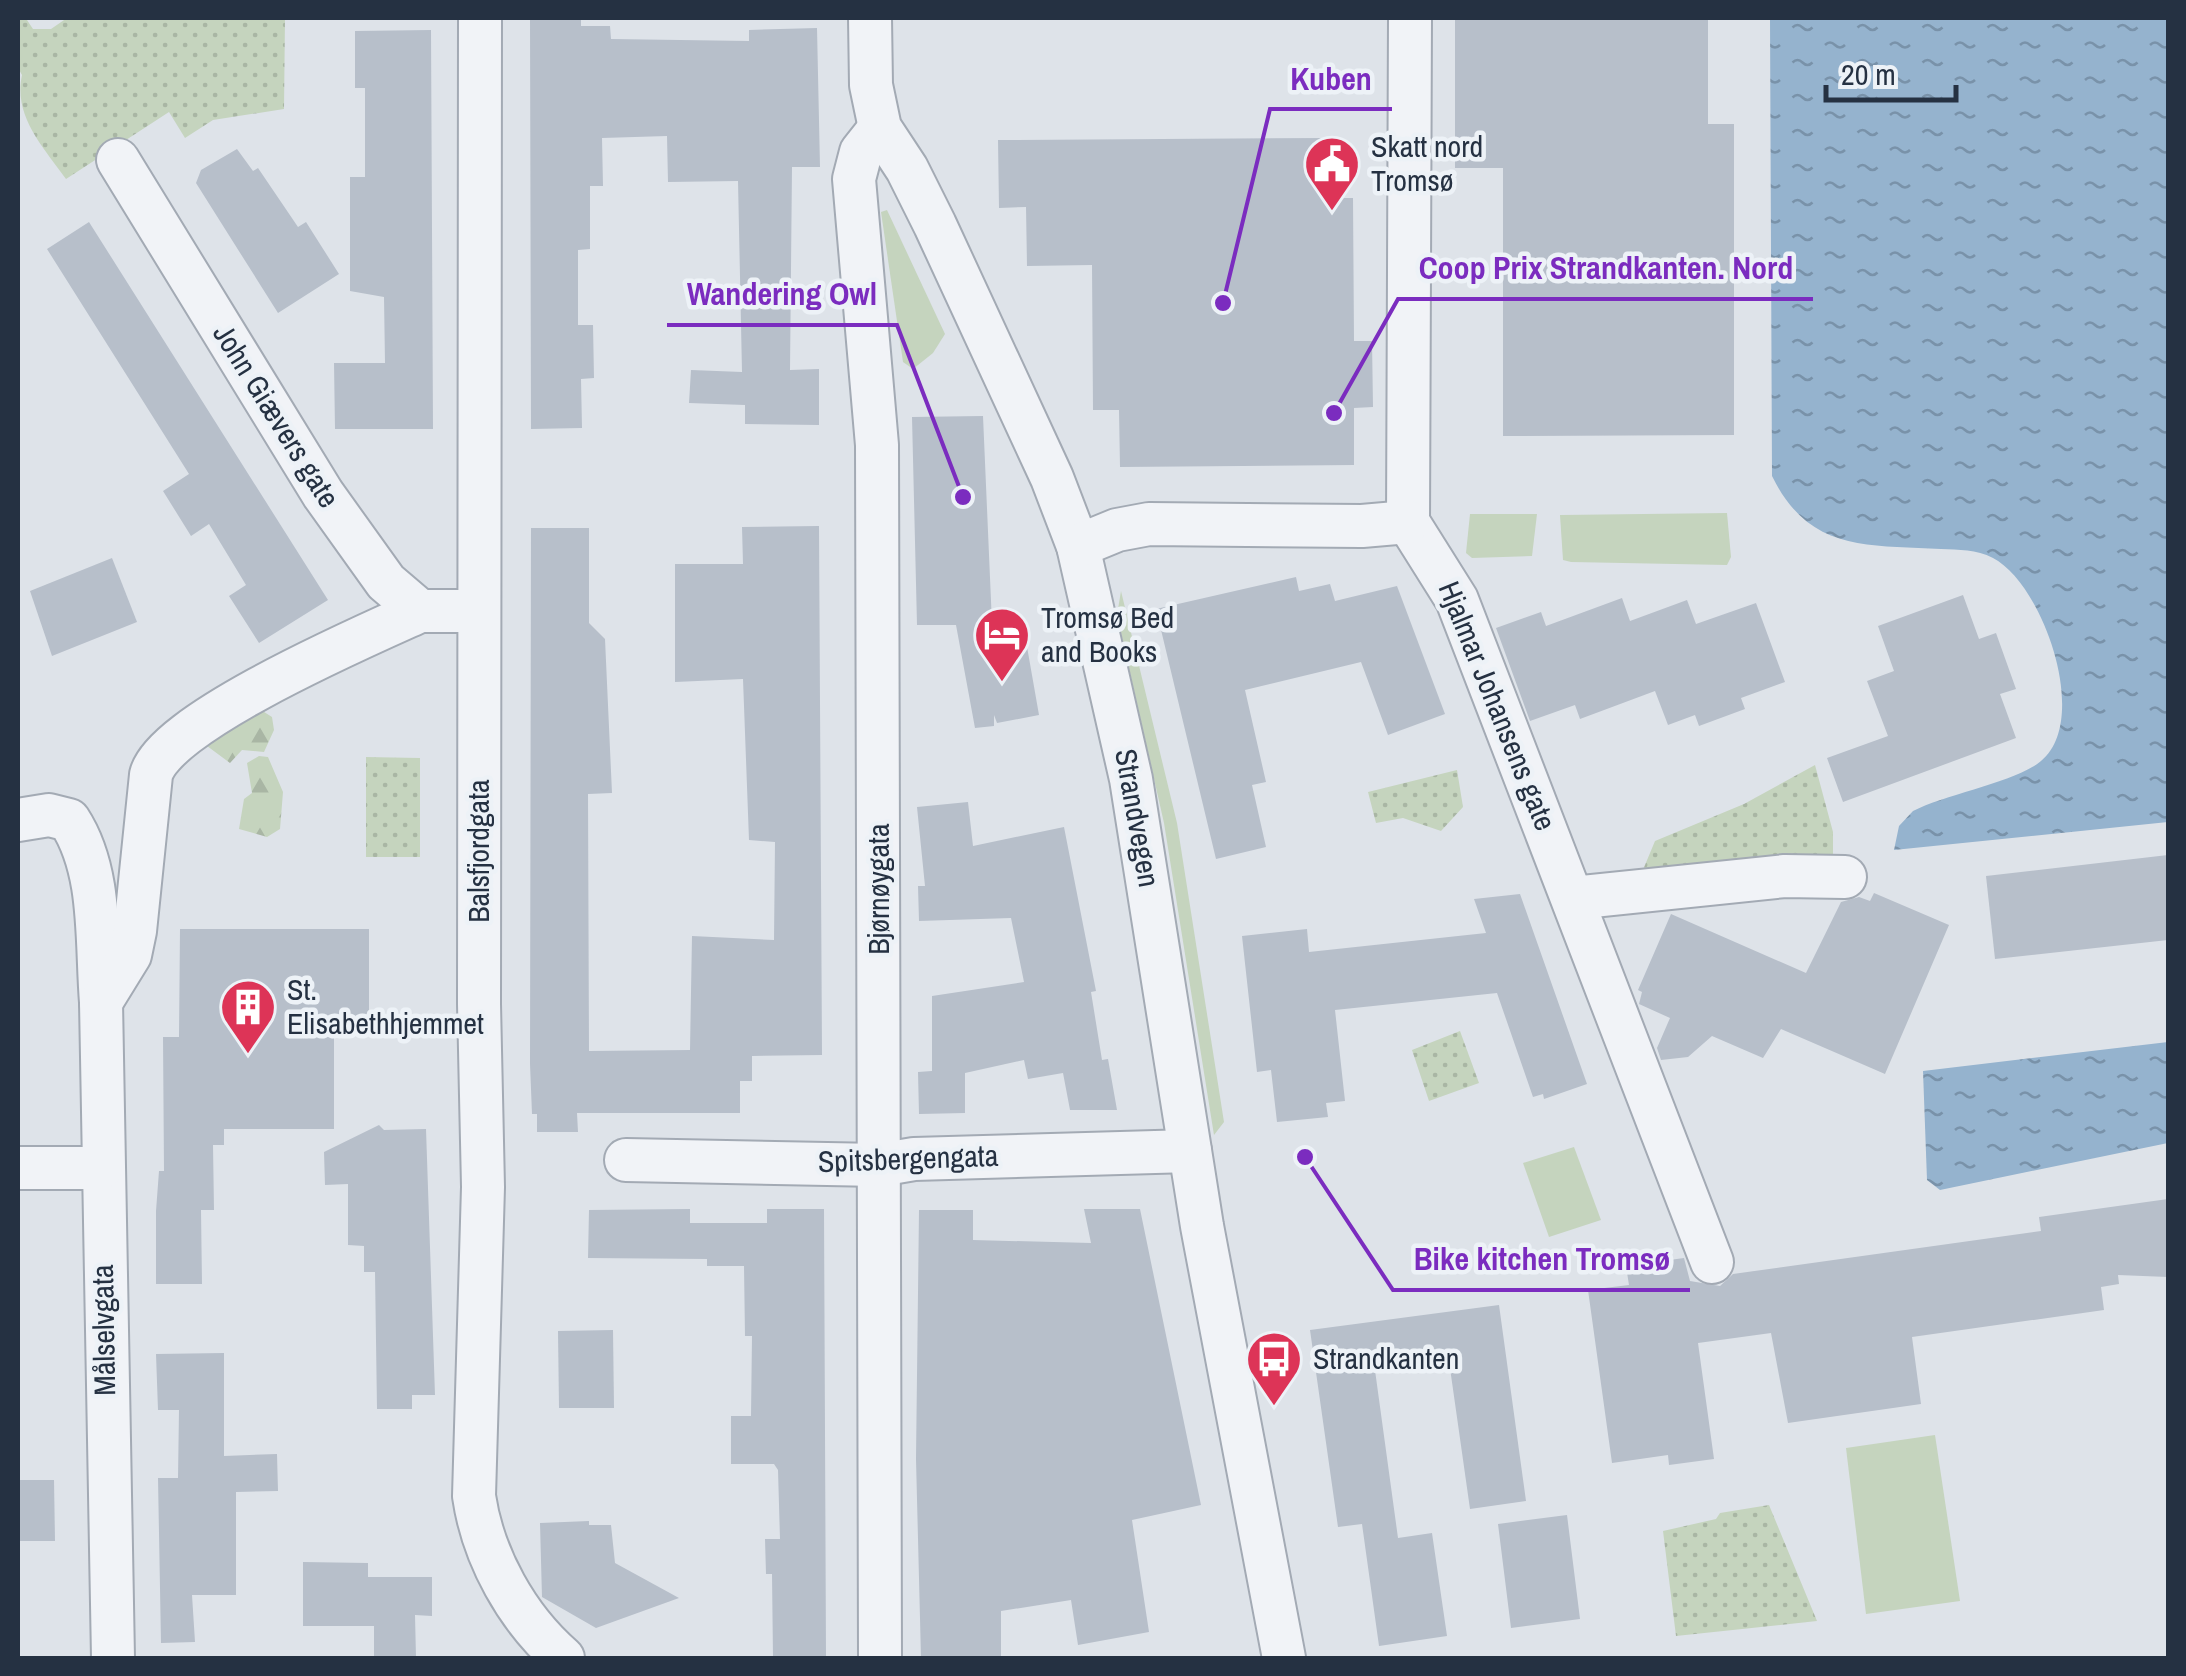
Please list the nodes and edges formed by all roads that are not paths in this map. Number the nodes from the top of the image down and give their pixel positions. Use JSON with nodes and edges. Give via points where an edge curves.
{"nodes":[{"id":1,"x":480,"y":18,"type":"edge"},
{"id":2,"x":870,"y":18,"type":"edge"},
{"id":3,"x":1410,"y":18,"type":"edge"},
{"id":4,"x":880,"y":128,"type":"junction"},
{"id":5,"x":118,"y":160,"type":"dead end"},
{"id":6,"x":1408,"y":522,"type":"junction"},
{"id":7,"x":1078,"y":546,"type":"junction"},
{"id":8,"x":420,"y":611,"type":"junction"},
{"id":9,"x":478,"y":611,"type":"junction"},
{"id":10,"x":18,"y":820,"type":"edge"},
{"id":11,"x":1845,"y":877,"type":"dead end"},
{"id":12,"x":1573,"y":898,"type":"junction"},
{"id":13,"x":101,"y":1002,"type":"junction"},
{"id":14,"x":1190,"y":1151,"type":"junction"},
{"id":15,"x":626,"y":1160,"type":"dead end"},
{"id":16,"x":879,"y":1165,"type":"junction"},
{"id":17,"x":18,"y":1168,"type":"edge"},
{"id":18,"x":101,"y":1168,"type":"junction"},
{"id":19,"x":1712,"y":1262,"type":"dead end"},
{"id":20,"x":114,"y":1658,"type":"edge"},
{"id":21,"x":564,"y":1658,"type":"edge"},
{"id":22,"x":880,"y":1658,"type":"edge"},
{"id":23,"x":1284,"y":1658,"type":"edge"}],
"edges":[{"from":1,"to":9,"type":"street","name":"Balsfjordgata"},
{"from":2,"to":4,"type":"street","name":"Strandvegen"},
{"from":3,"to":6,"type":"street"},
{"from":4,"to":7,"type":"street","name":"Strandvegen","via":[[935,225]]},
{"from":4,"to":16,"type":"street","name":"Bjørnøygata","via":[[861,152],[854,179],[877,445]]},
{"from":5,"to":8,"type":"street","name":"John Giævers gate","via":[[323,494],[386,582]]},
{"from":6,"to":7,"type":"street","via":[[1148,524]]},
{"from":6,"to":12,"type":"street","name":"Hjalmar Johansens gate","via":[[1458,600]]},
{"from":7,"to":14,"type":"street","name":"Strandvegen","via":[[1124,746]]},
{"from":8,"to":9,"type":"street"},
{"from":8,"to":13,"type":"street","via":[[234,703],[162,755],[152,775],[136,932]]},
{"from":9,"to":21,"type":"street","name":"Balsfjordgata","via":[[483,1168],[474,1496],[493,1558],[528,1624]]},
{"from":10,"to":13,"type":"street","name":"Målselvgata","via":[[60,815],[80,838],[94,896]]},
{"from":11,"to":12,"type":"street","via":[[1785,876]]},
{"from":12,"to":19,"type":"street","name":"Hjalmar Johansens gate"},
{"from":13,"to":18,"type":"street","name":"Målselvgata"},
{"from":14,"to":16,"type":"street","name":"Spitsbergengata"},
{"from":14,"to":23,"type":"street","name":"Strandvegen"},
{"from":15,"to":16,"type":"street","name":"Spitsbergengata"},
{"from":16,"to":22,"type":"street","name":"Bjørnøygata"},
{"from":17,"to":18,"type":"street"},
{"from":18,"to":20,"type":"street","name":"Målselvgata"}]}
